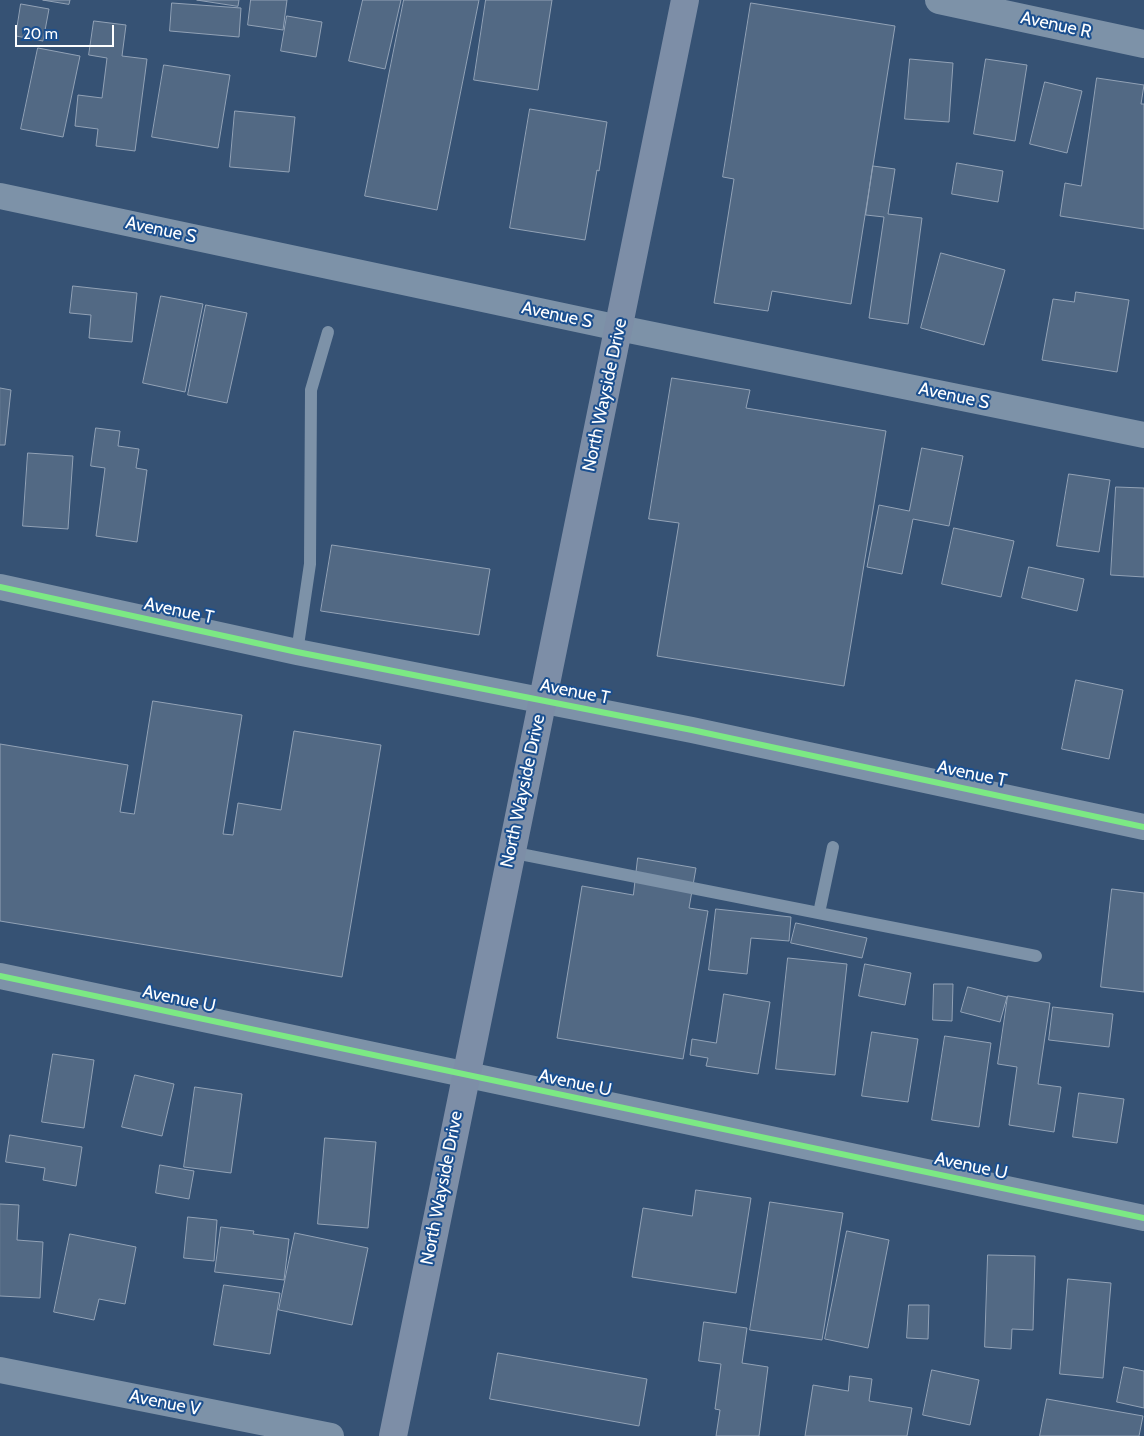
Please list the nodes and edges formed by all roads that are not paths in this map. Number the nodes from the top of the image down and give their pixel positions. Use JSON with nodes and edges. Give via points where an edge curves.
{"nodes":[{"id":1,"x":685,"y":0,"type":"edge"},
{"id":2,"x":939,"y":0,"type":"edge"},
{"id":3,"x":1144,"y":44,"type":"edge"},
{"id":4,"x":0,"y":196,"type":"edge"},
{"id":5,"x":619,"y":328,"type":"junction"},
{"id":6,"x":328,"y":332,"type":"dead end"},
{"id":7,"x":1144,"y":435,"type":"edge"},
{"id":8,"x":0,"y":587,"type":"edge"},
{"id":9,"x":296,"y":652,"type":"junction"},
{"id":10,"x":543,"y":701,"type":"junction"},
{"id":11,"x":1144,"y":827,"type":"edge"},
{"id":12,"x":833,"y":847,"type":"dead end"},
{"id":13,"x":510,"y":852,"type":"junction"},
{"id":14,"x":819,"y":913,"type":"junction"},
{"id":15,"x":1036,"y":956,"type":"dead end"},
{"id":16,"x":0,"y":976,"type":"edge"},
{"id":17,"x":464,"y":1075,"type":"junction"},
{"id":18,"x":1144,"y":1218,"type":"edge"},
{"id":19,"x":0,"y":1370,"type":"edge"},
{"id":20,"x":331,"y":1436,"type":"edge"},
{"id":21,"x":392,"y":1436,"type":"edge"}],
"edges":[{"from":1,"to":5,"type":"main road","name":"North Wayside Drive"},
{"from":2,"to":3,"type":"street","name":"Avenue R"},
{"from":4,"to":5,"type":"street","name":"Avenue S"},
{"from":5,"to":7,"type":"street","name":"Avenue S"},
{"from":5,"to":10,"type":"main road","name":"North Wayside Drive"},
{"from":6,"to":9,"type":"lane","via":[[311,390],[310,564]]},
{"from":8,"to":9,"type":"street","name":"Avenue T"},
{"from":9,"to":10,"type":"street","name":"Avenue T"},
{"from":10,"to":11,"type":"street","name":"Avenue T","via":[[851,763]]},
{"from":10,"to":13,"type":"main road","name":"North Wayside Drive"},
{"from":12,"to":14,"type":"lane"},
{"from":13,"to":14,"type":"lane"},
{"from":13,"to":17,"type":"main road","name":"North Wayside Drive"},
{"from":14,"to":15,"type":"lane"},
{"from":16,"to":17,"type":"street","name":"Avenue U"},
{"from":17,"to":18,"type":"street","name":"Avenue U"},
{"from":17,"to":21,"type":"main road","name":"North Wayside Drive"},
{"from":19,"to":20,"type":"street","name":"Avenue V"}]}
